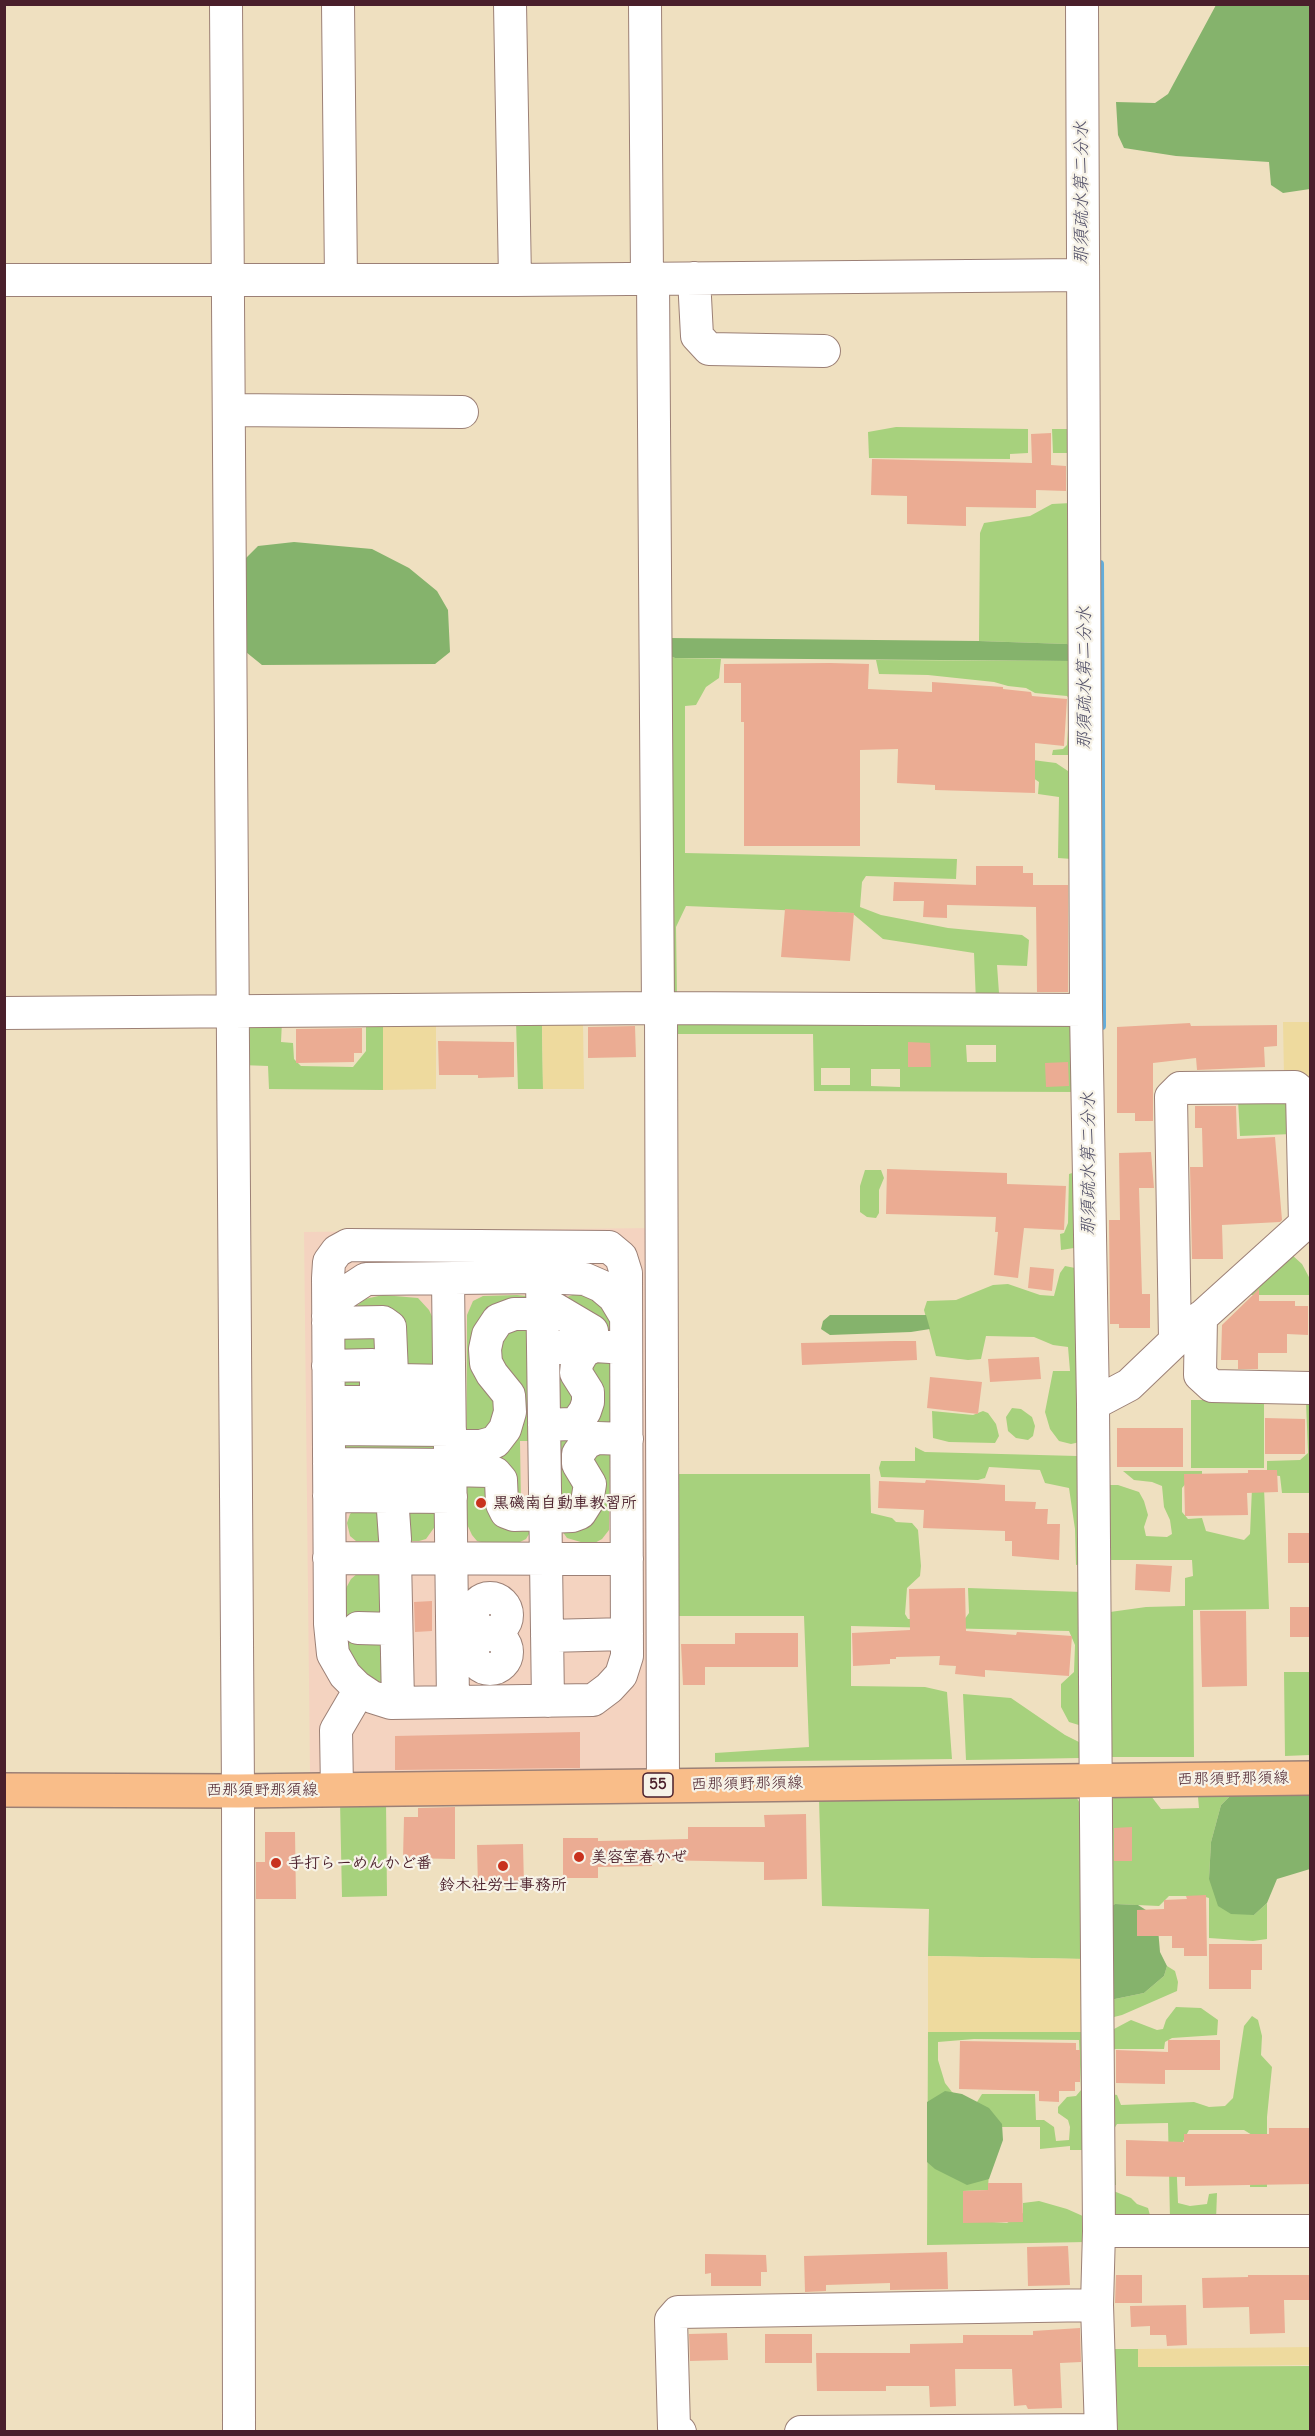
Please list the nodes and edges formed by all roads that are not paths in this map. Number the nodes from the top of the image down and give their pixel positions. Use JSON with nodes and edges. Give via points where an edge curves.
{"nodes":[{"id":1,"x":226,"y":4,"type":"edge"},
{"id":2,"x":338,"y":4,"type":"edge"},
{"id":3,"x":510,"y":4,"type":"edge"},
{"id":4,"x":645,"y":4,"type":"edge"},
{"id":5,"x":1082,"y":4,"type":"edge"},
{"id":6,"x":1082,"y":275,"type":"junction"},
{"id":7,"x":650,"y":278,"type":"junction"},
{"id":8,"x":694,"y":278,"type":"junction"},
{"id":9,"x":228,"y":279,"type":"junction"},
{"id":10,"x":340,"y":279,"type":"junction"},
{"id":11,"x":4,"y":280,"type":"edge"},
{"id":12,"x":515,"y":280,"type":"junction"},
{"id":13,"x":824,"y":351,"type":"dead end"},
{"id":14,"x":229,"y":410,"type":"junction"},
{"id":15,"x":462,"y":412,"type":"dead end"},
{"id":16,"x":659,"y":1008,"type":"junction"},
{"id":17,"x":1086,"y":1010,"type":"junction"},
{"id":18,"x":4,"y":1012,"type":"edge"},
{"id":19,"x":233,"y":1012,"type":"junction"},
{"id":20,"x":1308,"y":1221,"type":"edge"},
{"id":21,"x":448,"y":1279,"type":"junction"},
{"id":22,"x":543,"y":1298,"type":"junction"},
{"id":23,"x":626,"y":1317,"type":"junction"},
{"id":24,"x":1201,"y":1317,"type":"junction"},
{"id":25,"x":328,"y":1319,"type":"junction"},
{"id":26,"x":1175,"y":1341,"type":"junction"},
{"id":27,"x":626,"y":1348,"type":"junction"},
{"id":28,"x":543,"y":1358,"type":"junction"},
{"id":29,"x":328,"y":1366,"type":"junction"},
{"id":30,"x":1311,"y":1388,"type":"edge"},
{"id":31,"x":1093,"y":1404,"type":"junction"},
{"id":32,"x":329,"y":1415,"type":"junction"},
{"id":33,"x":544,"y":1425,"type":"junction"},
{"id":34,"x":387,"y":1437,"type":"junction"},
{"id":35,"x":627,"y":1439,"type":"junction"},
{"id":36,"x":450,"y":1442,"type":"junction"},
{"id":37,"x":329,"y":1464,"type":"junction"},
{"id":38,"x":329,"y":1496,"type":"junction"},
{"id":39,"x":393,"y":1496,"type":"junction"},
{"id":40,"x":546,"y":1515,"type":"junction"},
{"id":41,"x":395,"y":1549,"type":"junction"},
{"id":42,"x":329,"y":1558,"type":"junction"},
{"id":43,"x":451,"y":1558,"type":"junction"},
{"id":44,"x":546,"y":1559,"type":"junction"},
{"id":45,"x":627,"y":1559,"type":"junction"},
{"id":46,"x":547,"y":1627,"type":"junction"},
{"id":47,"x":358,"y":1628,"type":"dead end"},
{"id":48,"x":396,"y":1629,"type":"junction"},
{"id":49,"x":627,"y":1634,"type":"junction"},
{"id":50,"x":360,"y":1689,"type":"junction"},
{"id":51,"x":548,"y":1701,"type":"junction"},
{"id":52,"x":399,"y":1702,"type":"junction"},
{"id":53,"x":453,"y":1702,"type":"junction"},
{"id":54,"x":491,"y":1702,"type":"junction"},
{"id":55,"x":1311,"y":1778,"type":"edge"},
{"id":56,"x":1096,"y":1780,"type":"junction"},
{"id":57,"x":663,"y":1785,"type":"junction"},
{"id":58,"x":337,"y":1789,"type":"junction"},
{"id":59,"x":4,"y":1790,"type":"edge"},
{"id":60,"x":238,"y":1791,"type":"junction"},
{"id":61,"x":1099,"y":2231,"type":"junction"},
{"id":62,"x":1311,"y":2231,"type":"edge"},
{"id":63,"x":1097,"y":2305,"type":"junction"},
{"id":64,"x":1101,"y":2431,"type":"edge"},
{"id":65,"x":239,"y":2432,"type":"edge"},
{"id":66,"x":680,"y":2432,"type":"edge"},
{"id":67,"x":801,"y":2432,"type":"edge"}],
"edges":[{"from":1,"to":9,"type":"street"},
{"from":2,"to":10,"type":"street"},
{"from":3,"to":12,"type":"street"},
{"from":4,"to":7,"type":"street"},
{"from":5,"to":6,"type":"street"},
{"from":6,"to":8,"type":"street"},
{"from":6,"to":17,"type":"street"},
{"from":7,"to":8,"type":"street"},
{"from":7,"to":12,"type":"street"},
{"from":7,"to":16,"type":"street"},
{"from":8,"to":13,"type":"street","via":[[697,336],[709,349]]},
{"from":9,"to":10,"type":"street"},
{"from":9,"to":11,"type":"street"},
{"from":9,"to":14,"type":"street"},
{"from":10,"to":12,"type":"street"},
{"from":14,"to":15,"type":"street"},
{"from":14,"to":19,"type":"street"},
{"from":16,"to":17,"type":"street"},
{"from":16,"to":19,"type":"street"},
{"from":16,"to":57,"type":"street"},
{"from":17,"to":31,"type":"street"},
{"from":18,"to":19,"type":"street"},
{"from":19,"to":60,"type":"street"},
{"from":20,"to":24,"type":"street"},
{"from":20,"to":26,"type":"street","via":[[1302,1093],[1295,1087],[1180,1088],[1171,1097]]},
{"from":21,"to":22,"type":"street"},
{"from":21,"to":25,"type":"street","via":[[366,1279],[340,1296]]},
{"from":21,"to":36,"type":"street"},
{"from":22,"to":23,"type":"street","via":[[585,1279],[614,1297]]},
{"from":22,"to":28,"type":"street"},
{"from":22,"to":28,"type":"street","via":[[592,1331]]},
{"from":22,"to":36,"type":"street","via":[[498,1320],[488,1335],[486,1363],[509,1395],[505,1429],[495,1442],[481,1446]]},
{"from":23,"to":25,"type":"street","via":[[626,1273],[621,1257],[609,1247],[348,1245],[329,1262]]},
{"from":23,"to":27,"type":"street"},
{"from":24,"to":26,"type":"street"},
{"from":24,"to":30,"type":"street","via":[[1200,1376],[1212,1386]]},
{"from":25,"to":29,"type":"street"},
{"from":25,"to":36,"type":"street","via":[[383,1322],[390,1327],[392,1374]]},
{"from":26,"to":31,"type":"street","via":[[1129,1385]]},
{"from":27,"to":33,"type":"street","via":[[595,1346],[584,1351],[576,1363],[576,1373],[588,1392],[585,1410],[571,1424]]},
{"from":27,"to":35,"type":"street"},
{"from":28,"to":33,"type":"street"},
{"from":29,"to":32,"type":"street"},
{"from":29,"to":34,"type":"street","via":[[372,1365]]},
{"from":31,"to":56,"type":"street"},
{"from":32,"to":34,"type":"street"},
{"from":32,"to":37,"type":"street"},
{"from":33,"to":40,"type":"street"},
{"from":34,"to":36,"type":"street"},
{"from":34,"to":36,"type":"street"},
{"from":34,"to":37,"type":"street"},
{"from":35,"to":40,"type":"street","via":[[597,1438],[586,1443],[578,1454],[578,1464],[590,1484],[587,1502],[572,1516]]},
{"from":35,"to":45,"type":"street"},
{"from":36,"to":39,"type":"street"},
{"from":36,"to":40,"type":"street","via":[[501,1480],[506,1512]]},
{"from":36,"to":43,"type":"street"},
{"from":37,"to":38,"type":"street"},
{"from":38,"to":39,"type":"street"},
{"from":38,"to":42,"type":"street"},
{"from":39,"to":41,"type":"street"},
{"from":40,"to":44,"type":"street"},
{"from":41,"to":42,"type":"street"},
{"from":41,"to":43,"type":"street"},
{"from":41,"to":48,"type":"street"},
{"from":42,"to":50,"type":"street","via":[[333,1654],[345,1675]]},
{"from":43,"to":44,"type":"street"},
{"from":43,"to":53,"type":"street"},
{"from":44,"to":45,"type":"street"},
{"from":44,"to":46,"type":"street"},
{"from":45,"to":49,"type":"street"},
{"from":46,"to":49,"type":"street"},
{"from":46,"to":51,"type":"street"},
{"from":46,"to":54,"type":"street","via":[[495,1627],[477,1641],[473,1651],[476,1662],[490,1669]]},
{"from":47,"to":48,"type":"street"},
{"from":48,"to":52,"type":"street"},
{"from":49,"to":51,"type":"street","via":[[627,1656],[621,1675],[609,1688],[593,1700]]},
{"from":50,"to":52,"type":"street","via":[[372,1697]]},
{"from":50,"to":58,"type":"street","via":[[336,1730]]},
{"from":51,"to":54,"type":"street"},
{"from":52,"to":53,"type":"street"},
{"from":53,"to":54,"type":"street"},
{"from":55,"to":56,"type":"main road","name":"西那須野那須線","number":"55"},
{"from":56,"to":57,"type":"main road","name":"西那須野那須線","number":"55"},
{"from":56,"to":61,"type":"street"},
{"from":57,"to":58,"type":"main road","name":"西那須野那須線","number":"55"},
{"from":58,"to":60,"type":"main road","name":"西那須野那須線","number":"55"},
{"from":59,"to":60,"type":"main road","name":"西那須野那須線","number":"55"},
{"from":60,"to":65,"type":"street"},
{"from":61,"to":62,"type":"street"},
{"from":61,"to":63,"type":"street"},
{"from":63,"to":64,"type":"street"},
{"from":63,"to":66,"type":"street","via":[[678,2312],[671,2319],[674,2428]]},
{"from":64,"to":67,"type":"street"}]}
